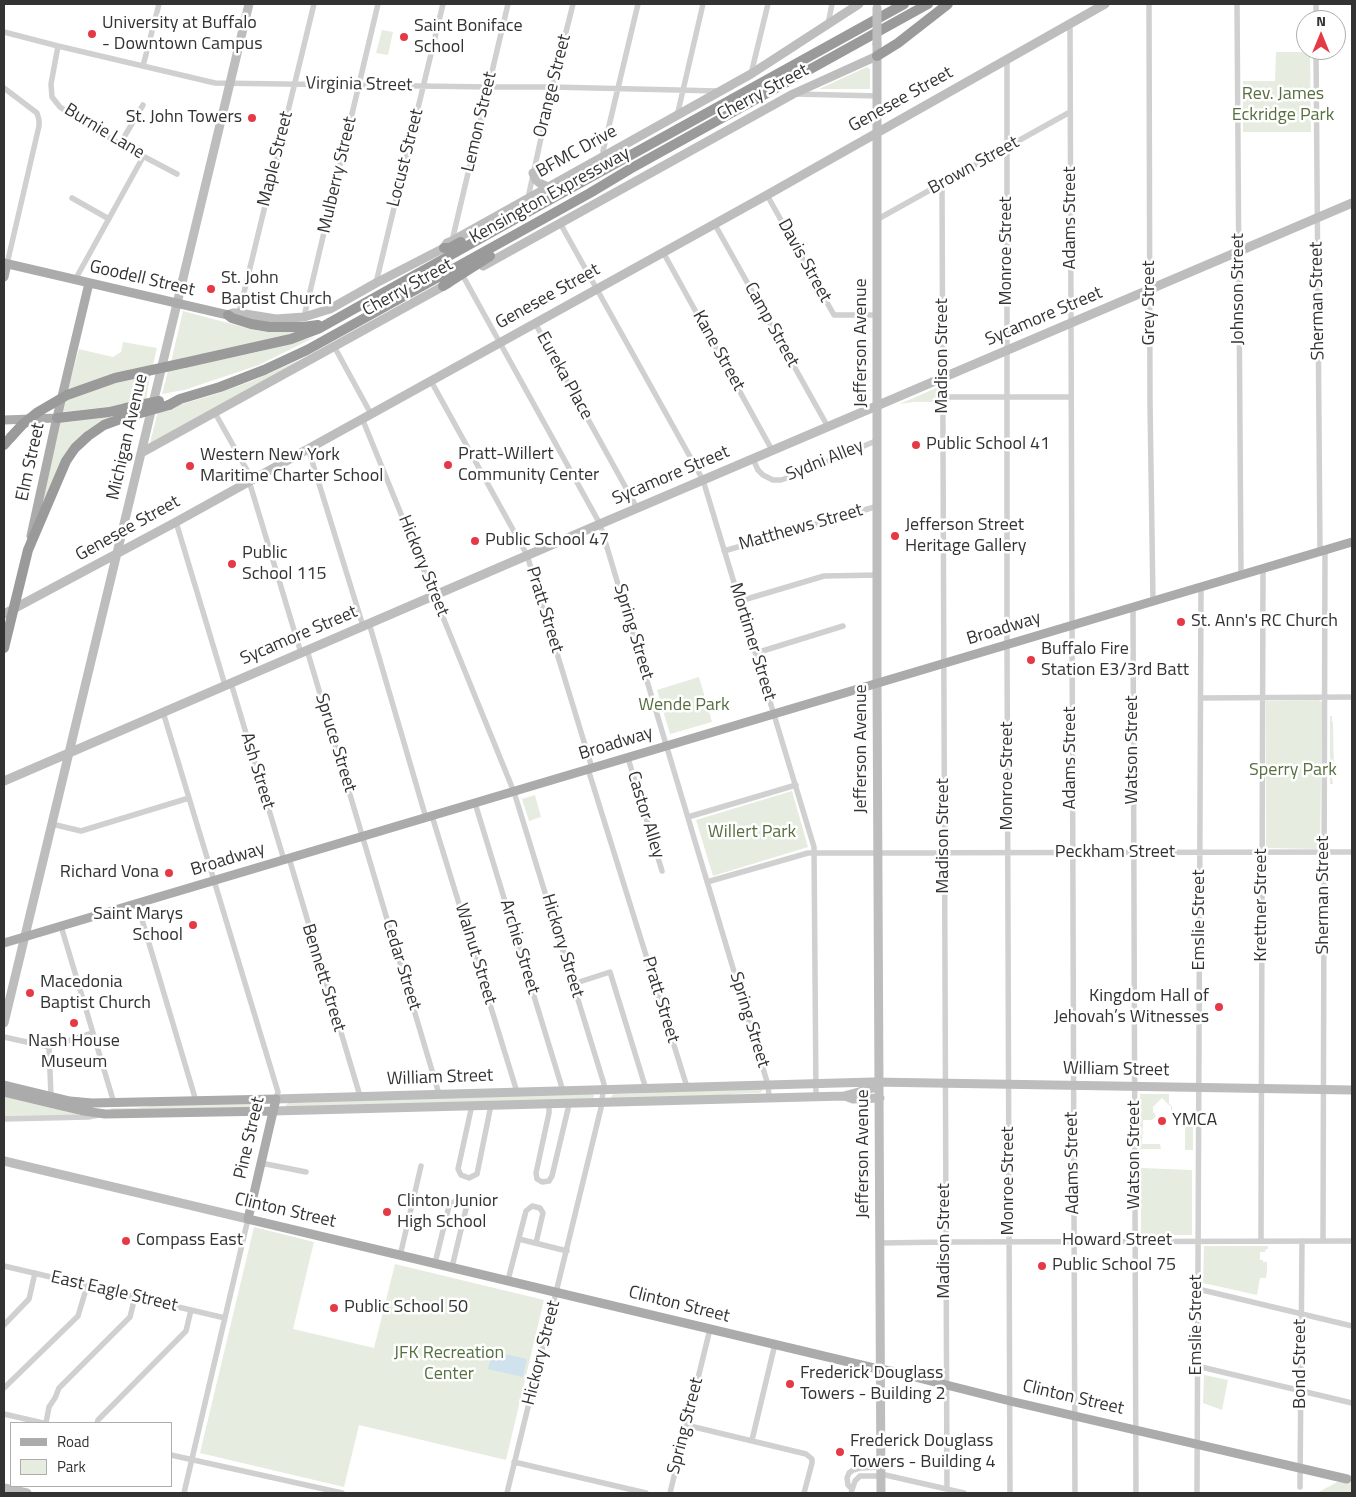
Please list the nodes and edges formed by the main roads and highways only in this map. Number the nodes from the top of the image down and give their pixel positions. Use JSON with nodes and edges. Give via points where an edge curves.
{"nodes":[{"id":1,"x":904,"y":4,"type":"edge"},
{"id":2,"x":928,"y":4,"type":"edge"},
{"id":3,"x":948,"y":4,"type":"edge"},
{"id":4,"x":878,"y":56,"type":"road end"},
{"id":5,"x":590,"y":193,"type":"junction"},
{"id":6,"x":544,"y":203,"type":"junction"},
{"id":7,"x":448,"y":244,"type":"road end"},
{"id":8,"x":5,"y":264,"type":"edge"},
{"id":9,"x":4,"y":277,"type":"edge"},
{"id":10,"x":89,"y":283,"type":"junction"},
{"id":11,"x":443,"y":286,"type":"road end"},
{"id":12,"x":349,"y":312,"type":"junction"},
{"id":13,"x":234,"y":314,"type":"joint"},
{"id":14,"x":125,"y":413,"type":"junction"},
{"id":15,"x":57,"y":418,"type":"junction"},
{"id":16,"x":4,"y":420,"type":"edge"},
{"id":17,"x":7,"y":441,"type":"edge"},
{"id":18,"x":1352,"y":542,"type":"edge"},
{"id":19,"x":28,"y":550,"type":"junction"},
{"id":20,"x":8,"y":612,"type":"edge"},
{"id":21,"x":4,"y":648,"type":"edge"},
{"id":22,"x":4,"y":943,"type":"edge"},
{"id":23,"x":4,"y":1086,"type":"edge"},
{"id":24,"x":4,"y":1092,"type":"edge"},
{"id":25,"x":276,"y":1099,"type":"joint"},
{"id":26,"x":273,"y":1111,"type":"junction"},
{"id":27,"x":248,"y":1219,"type":"joint"},
{"id":28,"x":1347,"y":1479,"type":"dead end"}],
"edges":[{"from":1,"to":6,"type":"highway","name":"Kensington Expressway"},
{"from":2,"to":5,"type":"highway","name":"Kensington Expressway"},
{"from":3,"to":4,"type":"highway"},
{"from":5,"to":11,"type":"highway","via":[[559,216]]},
{"from":5,"to":14,"type":"highway","name":"Kensington Expressway","bridge":true,"via":[[286,360],[169,405]]},
{"from":6,"to":7,"type":"highway","via":[[450,248]]},
{"from":6,"to":12,"type":"highway","name":"Kensington Expressway"},
{"from":8,"to":9,"type":"main road"},
{"from":8,"to":10,"type":"main road","name":"Goodell Street"},
{"from":10,"to":13,"type":"main road","name":"Goodell Street"},
{"from":10,"to":15,"type":"main road","name":"Elm Street"},
{"from":12,"to":13,"type":"highway","via":[[318,324],[286,328],[251,324],[232,318]]},
{"from":12,"to":17,"type":"highway","bridge":true,"via":[[291,339],[116,378],[67,395],[38,412]]},
{"from":14,"to":15,"type":"highway"},
{"from":14,"to":19,"type":"highway","via":[[75,448],[59,476]]},
{"from":15,"to":16,"type":"main road"},
{"from":15,"to":19,"type":"main road","name":"Elm Street"},
{"from":18,"to":22,"type":"main road","name":"Broadway"},
{"from":19,"to":20,"type":"highway","name":"Elm Street"},
{"from":20,"to":21,"type":"highway","name":"Elm Street"},
{"from":23,"to":25,"type":"main road","name":"William Street","via":[[76,1102]]},
{"from":24,"to":26,"type":"main road","name":"William Street","via":[[106,1114]]},
{"from":25,"to":26,"type":"main road","name":"Pine Street"},
{"from":26,"to":27,"type":"main road","name":"Pine Street"},
{"from":27,"to":28,"type":"main road","name":"Clinton Street"}]}
